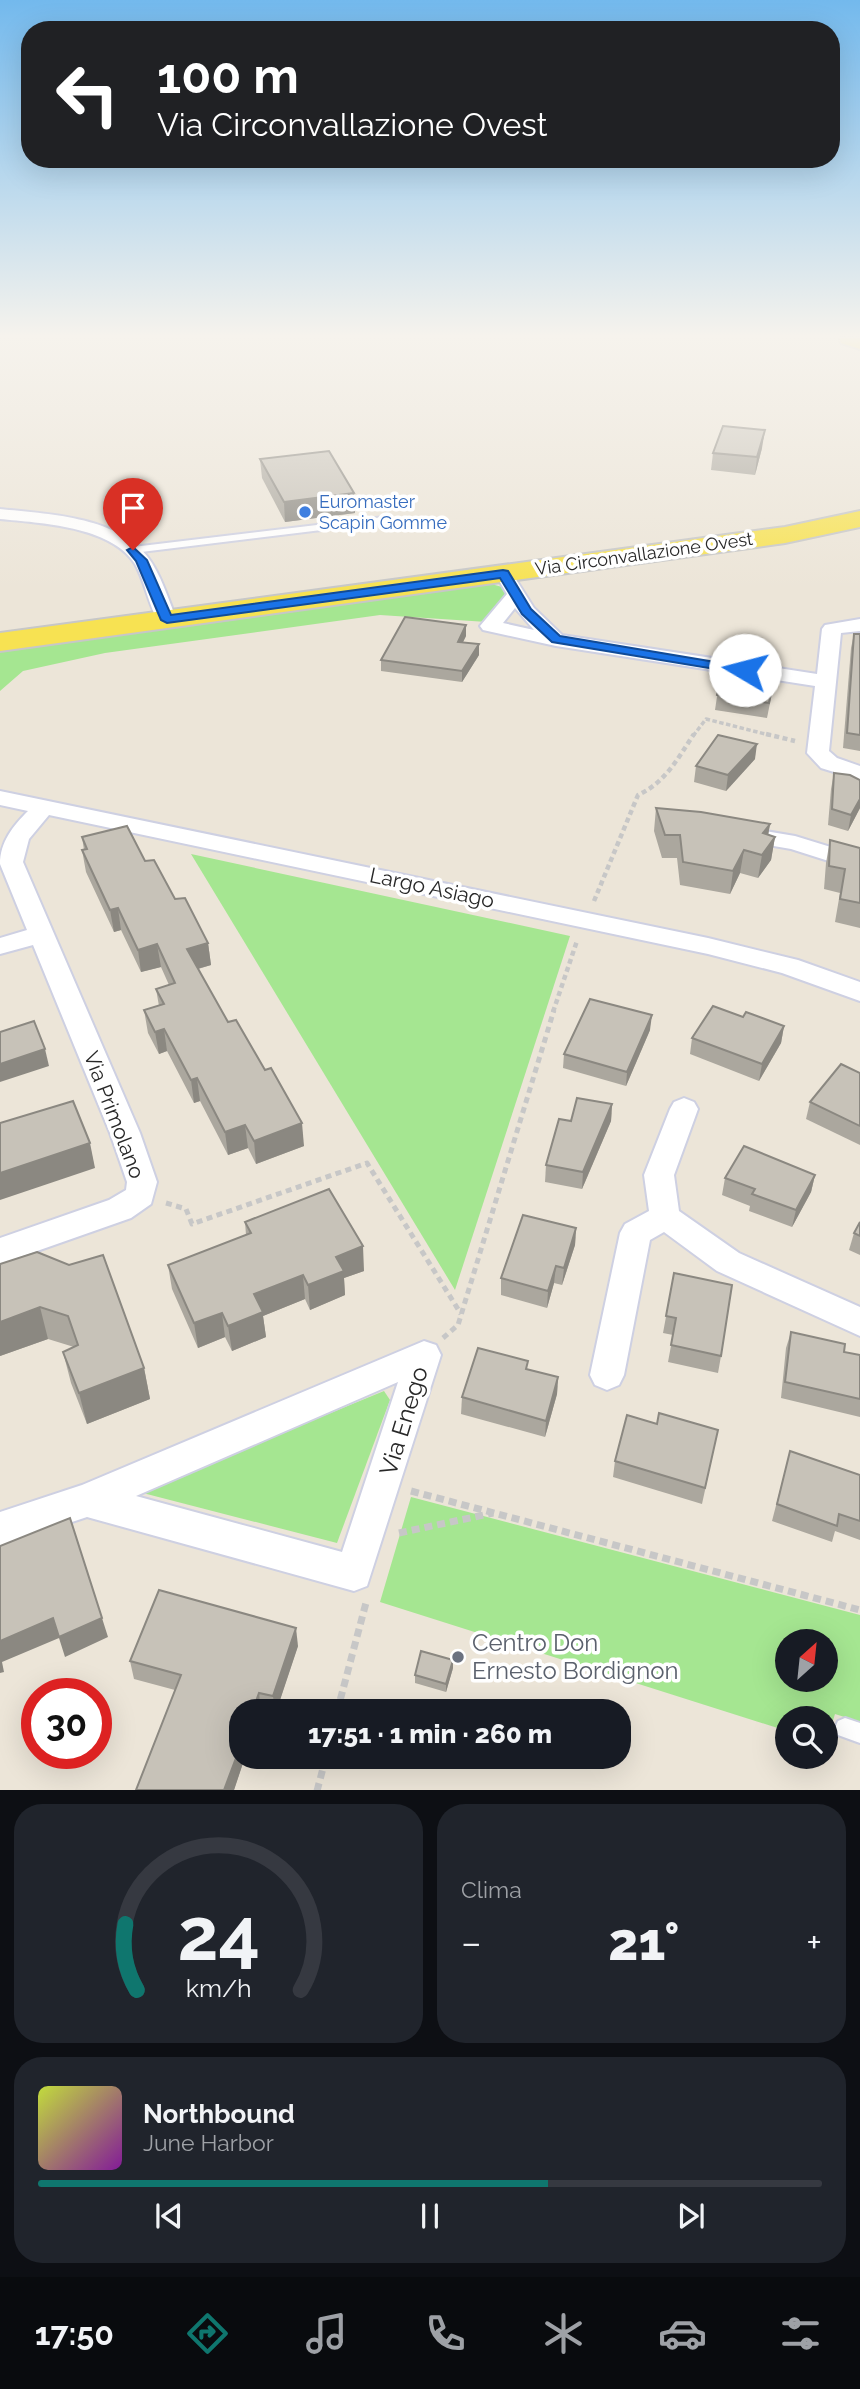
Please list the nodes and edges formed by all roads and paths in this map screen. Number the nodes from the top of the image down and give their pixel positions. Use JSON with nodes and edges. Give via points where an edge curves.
{"nodes":[{"id":1,"x":0,"y":514,"type":"edge"},
{"id":2,"x":860,"y":519,"type":"edge"},
{"id":3,"x":384,"y":520,"type":"dead end"},
{"id":4,"x":860,"y":530,"type":"edge"},
{"id":5,"x":785,"y":535,"type":"junction"},
{"id":6,"x":133,"y":550,"type":"junction"},
{"id":7,"x":510,"y":584,"type":"junction"},
{"id":8,"x":167,"y":620,"type":"junction"},
{"id":9,"x":860,"y":625,"type":"edge"},
{"id":10,"x":556,"y":640,"type":"junction"},
{"id":11,"x":0,"y":642,"type":"edge"},
{"id":12,"x":826,"y":682,"type":"junction"},
{"id":13,"x":803,"y":743,"type":"dead end"},
{"id":14,"x":860,"y":773,"type":"edge"},
{"id":15,"x":0,"y":798,"type":"edge"},
{"id":16,"x":44,"y":807,"type":"junction"},
{"id":17,"x":719,"y":829,"type":"edge"},
{"id":18,"x":860,"y":864,"type":"edge"},
{"id":19,"x":591,"y":909,"type":"dead end"},
{"id":20,"x":42,"y":934,"type":"junction"},
{"id":21,"x":579,"y":934,"type":"dead end"},
{"id":22,"x":0,"y":946,"type":"edge"},
{"id":23,"x":860,"y":992,"type":"edge"},
{"id":24,"x":684,"y":1109,"type":"dead end"},
{"id":25,"x":186,"y":1209,"type":"dead end"},
{"id":26,"x":665,"y":1217,"type":"junction"},
{"id":27,"x":0,"y":1251,"type":"edge"},
{"id":28,"x":461,"y":1315,"type":"junction"},
{"id":29,"x":860,"y":1322,"type":"edge"},
{"id":30,"x":458,"y":1325,"type":"dead end"},
{"id":31,"x":607,"y":1375,"type":"dead end"},
{"id":32,"x":403,"y":1489,"type":"dead end"},
{"id":33,"x":87,"y":1500,"type":"junction"},
{"id":34,"x":498,"y":1512,"type":"junction"},
{"id":35,"x":0,"y":1529,"type":"edge"},
{"id":36,"x":388,"y":1535,"type":"dead end"},
{"id":37,"x":860,"y":1610,"type":"edge"},
{"id":38,"x":323,"y":1769,"type":"edge"},
{"id":39,"x":317,"y":1790,"type":"edge"}],
"edges":[{"from":1,"to":6,"type":"street","via":[[72,524]]},
{"from":2,"to":5,"type":"main road","name":"Via Circonvallazione Ovest"},
{"from":3,"to":6,"type":"lane"},
{"from":4,"to":5,"type":"main road","name":"Via Circonvallazione Ovest"},
{"from":5,"to":7,"type":"main road","name":"Via Circonvallazione Ovest"},
{"from":6,"to":8,"type":"street"},
{"from":7,"to":8,"type":"main road","name":"Via Circonvallazione Ovest"},
{"from":7,"to":10,"type":"street","name":"Via Circonvallazione Ovest","via":[[526,611]]},
{"from":7,"to":10,"type":"street","name":"Via Circonvallazione Ovest","via":[[490,626]]},
{"from":8,"to":11,"type":"main road","name":"Via Circonvallazione Ovest"},
{"from":9,"to":12,"type":"street","via":[[832,629]]},
{"from":10,"to":12,"type":"street","name":"Via Circonvallazione Ovest"},
{"from":12,"to":14,"type":"street","via":[[818,753],[829,763]]},
{"from":13,"to":19,"type":"path","via":[[706,719],[664,779],[638,795]]},
{"from":15,"to":16,"type":"street","name":"Largo Asiago"},
{"from":16,"to":20,"type":"street","name":"Via Primolano","via":[[18,836],[11,853]]},
{"from":16,"to":23,"type":"street","name":"Largo Asiago","via":[[708,946],[789,966]]},
{"from":17,"to":18,"type":"street","via":[[795,843]]},
{"from":20,"to":22,"type":"street"},
{"from":20,"to":27,"type":"street","name":"Via Primolano","via":[[142,1182],[140,1196],[120,1209]]},
{"from":21,"to":28,"type":"path"},
{"from":24,"to":26,"type":"street","via":[[659,1175]]},
{"from":25,"to":28,"type":"path","via":[[192,1224],[367,1163]]},
{"from":26,"to":29,"type":"street","via":[[728,1262]]},
{"from":26,"to":31,"type":"street","via":[[636,1233]]},
{"from":28,"to":30,"type":"path"},
{"from":32,"to":34,"type":"path"},
{"from":33,"to":33,"type":"street","name":"Via Enego","via":[[412,1360],[424,1355],[354,1573]]},
{"from":33,"to":35,"type":"street","name":"Via Enego"},
{"from":34,"to":36,"type":"path"},
{"from":34,"to":37,"type":"path"},
{"from":38,"to":39,"type":"path"}]}
